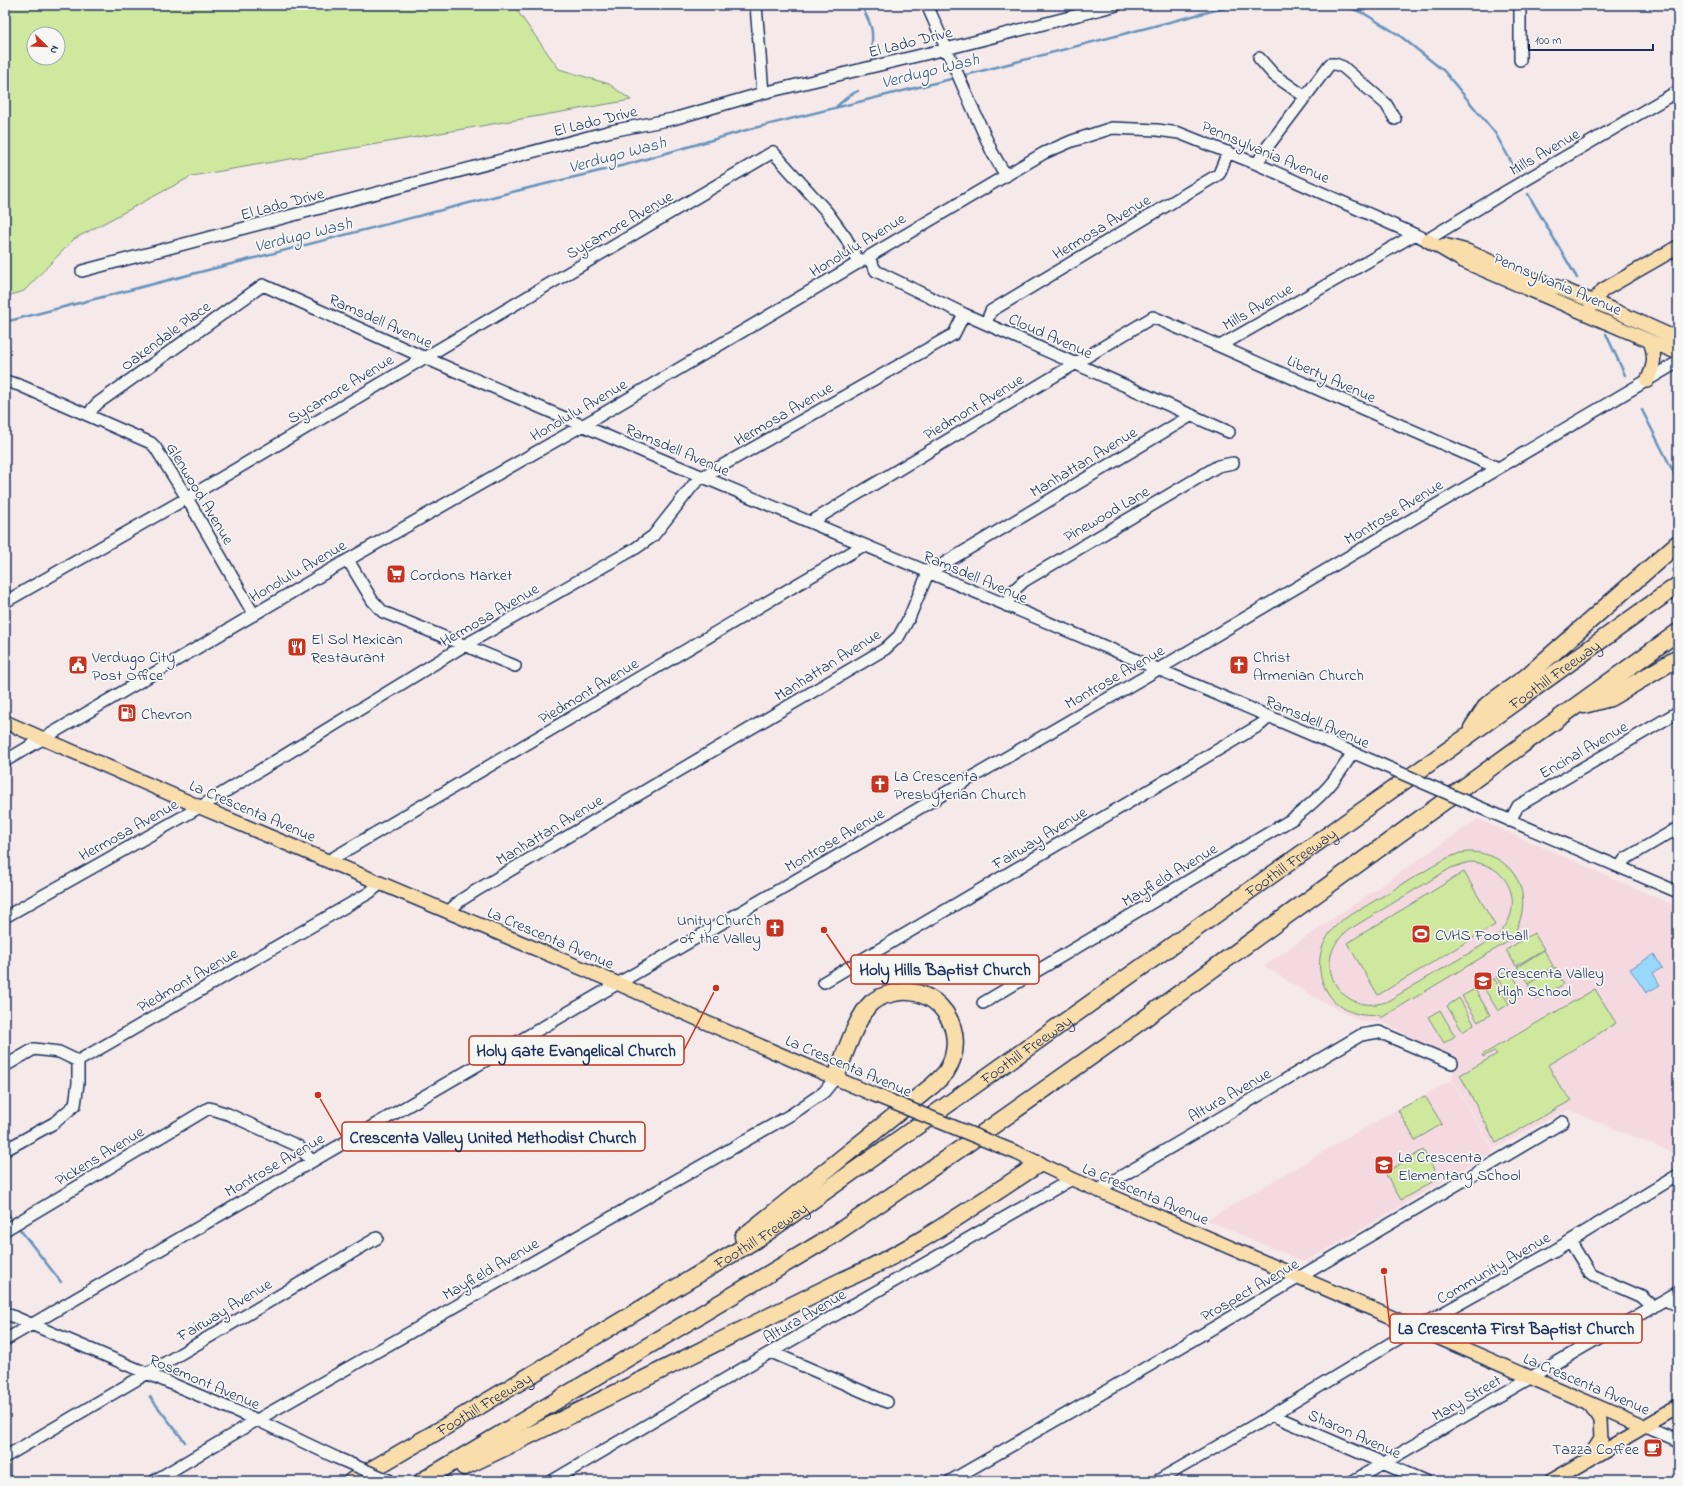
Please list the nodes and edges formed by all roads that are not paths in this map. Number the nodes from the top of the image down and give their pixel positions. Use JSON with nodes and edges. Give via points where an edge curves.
{"nodes":[{"id":1,"x":756,"y":5,"type":"edge"},
{"id":2,"x":927,"y":5,"type":"edge"},
{"id":3,"x":1118,"y":5,"type":"edge"},
{"id":4,"x":1520,"y":5,"type":"edge"},
{"id":5,"x":946,"y":49,"type":"junction"},
{"id":6,"x":1260,"y":58,"type":"dead end"},
{"id":7,"x":1520,"y":60,"type":"dead end"},
{"id":8,"x":1678,"y":91,"type":"edge"},
{"id":9,"x":763,"y":93,"type":"junction"},
{"id":10,"x":1304,"y":96,"type":"junction"},
{"id":11,"x":1395,"y":119,"type":"dead end"},
{"id":12,"x":1179,"y":133,"type":"joint"},
{"id":13,"x":773,"y":152,"type":"joint"},
{"id":14,"x":1228,"y":152,"type":"junction"},
{"id":15,"x":1257,"y":164,"type":"junction"},
{"id":16,"x":1006,"y":176,"type":"junction"},
{"id":17,"x":1414,"y":234,"type":"junction"},
{"id":18,"x":1427,"y":240,"type":"junction"},
{"id":19,"x":1678,"y":247,"type":"edge"},
{"id":20,"x":863,"y":260,"type":"junction"},
{"id":21,"x":82,"y":271,"type":"dead end"},
{"id":22,"x":263,"y":285,"type":"joint"},
{"id":23,"x":1593,"y":302,"type":"junction"},
{"id":24,"x":964,"y":314,"type":"junction"},
{"id":25,"x":1588,"y":314,"type":"junction"},
{"id":26,"x":1152,"y":318,"type":"joint"},
{"id":27,"x":986,"y":323,"type":"junction"},
{"id":28,"x":1678,"y":339,"type":"edge"},
{"id":29,"x":1650,"y":341,"type":"junction"},
{"id":30,"x":1220,"y":346,"type":"junction"},
{"id":31,"x":1678,"y":353,"type":"edge"},
{"id":32,"x":423,"y":357,"type":"junction"},
{"id":33,"x":1678,"y":362,"type":"edge"},
{"id":34,"x":1076,"y":363,"type":"junction"},
{"id":35,"x":5,"y":381,"type":"edge"},
{"id":36,"x":1647,"y":381,"type":"junction"},
{"id":37,"x":89,"y":415,"type":"junction"},
{"id":38,"x":1192,"y":415,"type":"junction"},
{"id":39,"x":584,"y":425,"type":"junction"},
{"id":40,"x":1229,"y":432,"type":"dead end"},
{"id":41,"x":1233,"y":462,"type":"dead end"},
{"id":42,"x":1498,"y":468,"type":"junction"},
{"id":43,"x":702,"y":477,"type":"junction"},
{"id":44,"x":186,"y":498,"type":"junction"},
{"id":45,"x":811,"y":522,"type":"junction"},
{"id":46,"x":1678,"y":543,"type":"edge"},
{"id":47,"x":864,"y":545,"type":"junction"},
{"id":48,"x":348,"y":560,"type":"junction"},
{"id":49,"x":928,"y":573,"type":"junction"},
{"id":50,"x":1678,"y":585,"type":"edge"},
{"id":51,"x":5,"y":602,"type":"edge"},
{"id":52,"x":1007,"y":606,"type":"junction"},
{"id":53,"x":254,"y":614,"type":"junction"},
{"id":54,"x":1678,"y":632,"type":"edge"},
{"id":55,"x":465,"y":645,"type":"junction"},
{"id":56,"x":1678,"y":658,"type":"edge"},
{"id":57,"x":515,"y":666,"type":"dead end"},
{"id":58,"x":1158,"y":669,"type":"junction"},
{"id":59,"x":1575,"y":708,"type":"junction"},
{"id":60,"x":1678,"y":712,"type":"edge"},
{"id":61,"x":1269,"y":718,"type":"junction"},
{"id":62,"x":5,"y":722,"type":"edge"},
{"id":63,"x":44,"y":738,"type":"junction"},
{"id":64,"x":1465,"y":738,"type":"junction"},
{"id":65,"x":1352,"y":752,"type":"junction"},
{"id":66,"x":5,"y":761,"type":"edge"},
{"id":67,"x":200,"y":807,"type":"junction"},
{"id":68,"x":1510,"y":821,"type":"junction"},
{"id":69,"x":1678,"y":828,"type":"edge"},
{"id":70,"x":328,"y":861,"type":"junction"},
{"id":71,"x":1620,"y":868,"type":"junction"},
{"id":72,"x":381,"y":883,"type":"junction"},
{"id":73,"x":1678,"y":892,"type":"edge"},
{"id":74,"x":448,"y":912,"type":"junction"},
{"id":75,"x":5,"y":917,"type":"edge"},
{"id":76,"x":824,"y":982,"type":"dead end"},
{"id":77,"x":619,"y":984,"type":"junction"},
{"id":78,"x":983,"y":1003,"type":"dead end"},
{"id":79,"x":78,"y":1061,"type":"junction"},
{"id":80,"x":1452,"y":1063,"type":"dead end"},
{"id":81,"x":5,"y":1066,"type":"edge"},
{"id":82,"x":836,"y":1077,"type":"junction"},
{"id":83,"x":1563,"y":1122,"type":"dead end"},
{"id":84,"x":5,"y":1150,"type":"edge"},
{"id":85,"x":312,"y":1161,"type":"junction"},
{"id":86,"x":1039,"y":1164,"type":"junction"},
{"id":87,"x":1678,"y":1175,"type":"edge"},
{"id":88,"x":1072,"y":1179,"type":"junction"},
{"id":89,"x":1098,"y":1190,"type":"junction"},
{"id":90,"x":5,"y":1230,"type":"edge"},
{"id":91,"x":377,"y":1238,"type":"dead end"},
{"id":92,"x":1570,"y":1241,"type":"junction"},
{"id":93,"x":1300,"y":1277,"type":"junction"},
{"id":94,"x":687,"y":1282,"type":"junction"},
{"id":95,"x":1678,"y":1292,"type":"edge"},
{"id":96,"x":1665,"y":1300,"type":"junction"},
{"id":97,"x":1678,"y":1306,"type":"edge"},
{"id":98,"x":1653,"y":1307,"type":"junction"},
{"id":99,"x":5,"y":1312,"type":"edge"},
{"id":100,"x":32,"y":1324,"type":"junction"},
{"id":101,"x":1416,"y":1328,"type":"junction"},
{"id":102,"x":5,"y":1340,"type":"edge"},
{"id":103,"x":771,"y":1352,"type":"junction"},
{"id":104,"x":147,"y":1374,"type":"junction"},
{"id":105,"x":1532,"y":1378,"type":"junction"},
{"id":106,"x":887,"y":1402,"type":"dead end"},
{"id":107,"x":1590,"y":1404,"type":"junction"},
{"id":108,"x":1678,"y":1407,"type":"edge"},
{"id":109,"x":1272,"y":1415,"type":"junction"},
{"id":110,"x":256,"y":1420,"type":"junction"},
{"id":111,"x":1645,"y":1427,"type":"junction"},
{"id":112,"x":1678,"y":1440,"type":"edge"},
{"id":113,"x":5,"y":1457,"type":"edge"},
{"id":114,"x":1587,"y":1460,"type":"junction"},
{"id":115,"x":1383,"y":1463,"type":"junction"},
{"id":116,"x":154,"y":1481,"type":"edge"},
{"id":117,"x":352,"y":1481,"type":"edge"},
{"id":118,"x":391,"y":1481,"type":"edge"},
{"id":119,"x":422,"y":1481,"type":"edge"},
{"id":120,"x":434,"y":1481,"type":"edge"},
{"id":121,"x":552,"y":1481,"type":"edge"},
{"id":122,"x":950,"y":1481,"type":"edge"},
{"id":123,"x":1156,"y":1481,"type":"edge"},
{"id":124,"x":1353,"y":1481,"type":"edge"},
{"id":125,"x":1425,"y":1481,"type":"edge"},
{"id":126,"x":1551,"y":1481,"type":"edge"}],
"edges":[{"from":1,"to":9,"type":"street"},
{"from":2,"to":5,"type":"street"},
{"from":3,"to":5,"type":"street","name":"El Lado Drive"},
{"from":4,"to":7,"type":"street"},
{"from":5,"to":9,"type":"street","name":"El Lado Drive"},
{"from":5,"to":16,"type":"street","via":[[992,152]]},
{"from":6,"to":10,"type":"street","via":[[1274,75]]},
{"from":8,"to":18,"type":"street","name":"Mills Avenue"},
{"from":9,"to":21,"type":"street","name":"El Lado Drive","via":[[673,119],[611,131]]},
{"from":10,"to":11,"type":"street","via":[[1327,66],[1335,64],[1386,104]]},
{"from":10,"to":15,"type":"street"},
{"from":12,"to":14,"type":"street","name":"Pennsylvania Avenue"},
{"from":12,"to":16,"type":"street","name":"Honolulu Avenue","via":[[1112,128],[1044,153]]},
{"from":13,"to":20,"type":"street","name":"Cloud Avenue","via":[[827,212]]},
{"from":13,"to":32,"type":"street","name":"Sycamore Avenue"},
{"from":14,"to":15,"type":"street","name":"Pennsylvania Avenue"},
{"from":14,"to":27,"type":"street","name":"Hermosa Avenue","via":[[1219,174],[991,311]]},
{"from":15,"to":17,"type":"street","name":"Pennsylvania Avenue"},
{"from":16,"to":20,"type":"street","name":"Honolulu Avenue"},
{"from":17,"to":18,"type":"street","name":"Pennsylvania Avenue"},
{"from":17,"to":30,"type":"street","name":"Mills Avenue"},
{"from":18,"to":23,"type":"main road","name":"Pennsylvania Avenue","via":[[1467,251],[1516,273]]},
{"from":18,"to":25,"type":"main road","name":"Pennsylvania Avenue","via":[[1463,261]]},
{"from":19,"to":23,"type":"main road","via":[[1604,290]]},
{"from":20,"to":24,"type":"street","name":"Cloud Avenue","via":[[876,271]]},
{"from":20,"to":39,"type":"street","name":"Honolulu Avenue"},
{"from":22,"to":32,"type":"street","name":"Ramsdell Avenue"},
{"from":22,"to":37,"type":"street","name":"Oakendale Place","via":[[98,403]]},
{"from":23,"to":25,"type":"main road"},
{"from":23,"to":28,"type":"main road","name":"Pennsylvania Avenue"},
{"from":24,"to":27,"type":"street","name":"Cloud Avenue"},
{"from":24,"to":43,"type":"street","name":"Hermosa Avenue","via":[[954,334]]},
{"from":25,"to":29,"type":"main road","name":"Pennsylvania Avenue"},
{"from":26,"to":30,"type":"street","name":"Liberty Avenue"},
{"from":26,"to":34,"type":"street","name":"Piedmont Avenue"},
{"from":27,"to":34,"type":"street","name":"Cloud Avenue"},
{"from":29,"to":31,"type":"main road","name":"Pennsylvania Avenue"},
{"from":29,"to":36,"type":"main road","via":[[1655,355]]},
{"from":30,"to":42,"type":"street","name":"Liberty Avenue"},
{"from":32,"to":39,"type":"street","name":"Ramsdell Avenue"},
{"from":32,"to":44,"type":"street","name":"Sycamore Avenue"},
{"from":33,"to":36,"type":"street","name":"Montrose Avenue"},
{"from":34,"to":38,"type":"street","name":"Cloud Avenue"},
{"from":34,"to":45,"type":"street","name":"Piedmont Avenue"},
{"from":35,"to":37,"type":"street","name":"Glenwood Avenue"},
{"from":36,"to":42,"type":"street","name":"Montrose Avenue"},
{"from":37,"to":44,"type":"street","name":"Glenwood Avenue","via":[[151,443]]},
{"from":38,"to":40,"type":"street","name":"Cloud Avenue"},
{"from":38,"to":49,"type":"street","name":"Manhattan Avenue"},
{"from":39,"to":43,"type":"street","name":"Ramsdell Avenue"},
{"from":39,"to":48,"type":"street","name":"Honolulu Avenue"},
{"from":41,"to":52,"type":"street","name":"Pinewood Lane","via":[[1218,466],[1024,581],[1013,591]]},
{"from":42,"to":58,"type":"street","name":"Montrose Avenue"},
{"from":43,"to":45,"type":"street","name":"Ramsdell Avenue"},
{"from":43,"to":55,"type":"street","name":"Hermosa Avenue","via":[[648,540]]},
{"from":44,"to":51,"type":"street","name":"Sycamore Avenue"},
{"from":44,"to":53,"type":"street","name":"Glenwood Avenue"},
{"from":45,"to":47,"type":"street","name":"Ramsdell Avenue"},
{"from":46,"to":64,"type":"highway","via":[[1526,677],[1487,705]]},
{"from":47,"to":49,"type":"street","name":"Ramsdell Avenue"},
{"from":47,"to":70,"type":"street","name":"Piedmont Avenue"},
{"from":48,"to":53,"type":"street","name":"Honolulu Avenue"},
{"from":48,"to":55,"type":"street","via":[[372,600],[383,612]]},
{"from":49,"to":52,"type":"street","name":"Ramsdell Avenue"},
{"from":49,"to":74,"type":"street","name":"Manhattan Avenue","via":[[899,636],[885,649],[477,890]]},
{"from":50,"to":64,"type":"highway","name":"Foothill Freeway"},
{"from":52,"to":58,"type":"street","name":"Ramsdell Avenue"},
{"from":53,"to":63,"type":"street","name":"Honolulu Avenue"},
{"from":54,"to":59,"type":"highway"},
{"from":55,"to":57,"type":"street"},
{"from":55,"to":67,"type":"street","name":"Hermosa Avenue"},
{"from":56,"to":59,"type":"highway","via":[[1610,698]]},
{"from":58,"to":61,"type":"street","name":"Ramsdell Avenue"},
{"from":58,"to":77,"type":"street","name":"Montrose Avenue"},
{"from":59,"to":119,"type":"highway","via":[[1126,1032],[832,1236]]},
{"from":60,"to":68,"type":"street","name":"Encinal Avenue","via":[[1518,806]]},
{"from":61,"to":65,"type":"street","name":"Ramsdell Avenue"},
{"from":61,"to":76,"type":"street","name":"Fairway Avenue"},
{"from":62,"to":63,"type":"main road","name":"La Crescenta Avenue"},
{"from":63,"to":66,"type":"street","name":"Honolulu Avenue"},
{"from":63,"to":67,"type":"main road","name":"La Crescenta Avenue"},
{"from":64,"to":94,"type":"highway","name":"Foothill Freeway","via":[[762,1236]]},
{"from":65,"to":68,"type":"street","name":"Ramsdell Avenue","bridge":true},
{"from":65,"to":78,"type":"street","name":"Mayfield Avenue","via":[[1332,784],[1318,800],[1294,818]]},
{"from":67,"to":70,"type":"main road","name":"La Crescenta Avenue"},
{"from":67,"to":75,"type":"street","name":"Hermosa Avenue"},
{"from":68,"to":71,"type":"street","name":"Ramsdell Avenue"},
{"from":69,"to":71,"type":"street","via":[[1625,859]]},
{"from":70,"to":72,"type":"main road","name":"La Crescenta Avenue"},
{"from":71,"to":73,"type":"street","name":"Ramsdell Avenue"},
{"from":72,"to":74,"type":"main road","name":"La Crescenta Avenue"},
{"from":72,"to":79,"type":"street","name":"Piedmont Avenue","via":[[369,893]]},
{"from":74,"to":77,"type":"main road","name":"La Crescenta Avenue"},
{"from":77,"to":82,"type":"main road","name":"La Crescenta Avenue"},
{"from":77,"to":85,"type":"street","name":"Montrose Avenue"},
{"from":79,"to":81,"type":"street","via":[[59,1052],[34,1049]]},
{"from":79,"to":84,"type":"street","via":[[75,1105],[54,1123]]},
{"from":80,"to":89,"type":"street","name":"Altura Avenue","via":[[1379,1032],[1361,1035]]},
{"from":82,"to":86,"type":"main road","name":"La Crescenta Avenue","bridge":true},
{"from":82,"to":94,"type":"highway","via":[[862,1015],[871,1003],[885,995],[897,992],[923,994],[934,1001],[950,1020],[955,1047],[945,1073]]},
{"from":82,"to":110,"type":"street","name":"Mayfield Avenue","via":[[824,1092],[792,1114]]},
{"from":83,"to":93,"type":"street","name":"Prospect Avenue"},
{"from":85,"to":90,"type":"street","name":"Pickens Avenue","via":[[298,1146],[209,1108]]},
{"from":85,"to":100,"type":"street","name":"Montrose Avenue"},
{"from":86,"to":88,"type":"main road","name":"La Crescenta Avenue"},
{"from":86,"to":120,"type":"highway","via":[[927,1235],[864,1271]]},
{"from":87,"to":92,"type":"street","name":"Community Avenue"},
{"from":88,"to":89,"type":"main road","name":"La Crescenta Avenue"},
{"from":88,"to":103,"type":"street","name":"Altura Avenue"},
{"from":89,"to":93,"type":"main road","name":"La Crescenta Avenue"},
{"from":91,"to":104,"type":"street","name":"Fairway Avenue"},
{"from":92,"to":98,"type":"street","via":[[1594,1276],[1642,1297]]},
{"from":92,"to":101,"type":"street","name":"Community Avenue"},
{"from":93,"to":101,"type":"main road","name":"La Crescenta Avenue"},
{"from":93,"to":122,"type":"street","name":"Prospect Avenue"},
{"from":94,"to":117,"type":"highway","name":"Foothill Freeway"},
{"from":95,"to":96,"type":"street","name":"Mary Street"},
{"from":96,"to":97,"type":"street"},
{"from":96,"to":98,"type":"street","name":"Mary Street"},
{"from":98,"to":105,"type":"street","name":"Mary Street"},
{"from":99,"to":100,"type":"street","name":"Rosemont Avenue"},
{"from":100,"to":102,"type":"street","name":"Montrose Avenue"},
{"from":100,"to":104,"type":"street","name":"Rosemont Avenue"},
{"from":101,"to":105,"type":"main road","name":"La Crescenta Avenue"},
{"from":101,"to":109,"type":"street","name":"Community Avenue"},
{"from":103,"to":106,"type":"street"},
{"from":103,"to":121,"type":"street","name":"Altura Avenue"},
{"from":104,"to":110,"type":"street","name":"Rosemont Avenue"},
{"from":104,"to":113,"type":"street","name":"Fairway Avenue"},
{"from":105,"to":107,"type":"main road","name":"La Crescenta Avenue"},
{"from":105,"to":115,"type":"street","name":"Mary Street"},
{"from":107,"to":111,"type":"main road","name":"La Crescenta Avenue"},
{"from":107,"to":114,"type":"main road","via":[[1600,1420],[1600,1439]]},
{"from":108,"to":111,"type":"main road"},
{"from":109,"to":115,"type":"street","name":"Sharon Avenue"},
{"from":109,"to":123,"type":"street","name":"Community Avenue"},
{"from":110,"to":116,"type":"street","name":"Mayfield Avenue"},
{"from":110,"to":118,"type":"street","name":"Rosemont Avenue","bridge":true},
{"from":111,"to":112,"type":"street","name":"La Crescenta Avenue"},
{"from":111,"to":114,"type":"main road"},
{"from":114,"to":126,"type":"main road"},
{"from":115,"to":124,"type":"street","name":"Mary Street"},
{"from":115,"to":125,"type":"street","name":"Sharon Avenue"}]}
